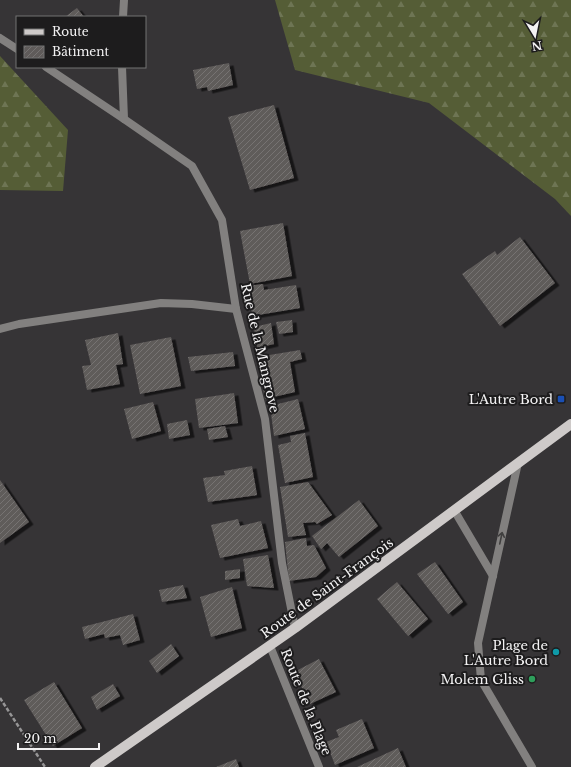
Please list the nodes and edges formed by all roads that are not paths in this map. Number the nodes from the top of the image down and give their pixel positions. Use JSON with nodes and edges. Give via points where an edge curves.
{"nodes":[{"id":1,"x":124,"y":0,"type":"edge"},
{"id":2,"x":123,"y":16,"type":"edge"},
{"id":3,"x":0,"y":38,"type":"edge"},
{"id":4,"x":16,"y":47,"type":"edge"},
{"id":5,"x":48,"y":68,"type":"edge"},
{"id":6,"x":122,"y":68,"type":"edge"},
{"id":7,"x":124,"y":119,"type":"junction"},
{"id":8,"x":236,"y":309,"type":"junction"},
{"id":9,"x":0,"y":329,"type":"edge"},
{"id":10,"x":571,"y":424,"type":"edge"},
{"id":11,"x":518,"y":463,"type":"junction"},
{"id":12,"x":454,"y":510,"type":"junction"},
{"id":13,"x":493,"y":576,"type":"junction"},
{"id":14,"x":295,"y":628,"type":"junction"},
{"id":15,"x":270,"y":646,"type":"junction"},
{"id":16,"x":95,"y":767,"type":"edge"},
{"id":17,"x":319,"y":767,"type":"edge"},
{"id":18,"x":532,"y":767,"type":"edge"}],
"edges":[{"from":1,"to":2,"type":"street"},
{"from":3,"to":4,"type":"street"},
{"from":5,"to":7,"type":"street","name":"Rue de la Mangrove"},
{"from":6,"to":7,"type":"street"},
{"from":7,"to":8,"type":"street","name":"Rue de la Mangrove","via":[[192,166],[222,220]]},
{"from":8,"to":9,"type":"street","via":[[160,303]]},
{"from":8,"to":14,"type":"street","name":"Rue de la Mangrove","via":[[265,419],[282,563]]},
{"from":10,"to":11,"type":"main road","name":"Route de Saint-François"},
{"from":11,"to":12,"type":"main road","name":"Route de Saint-François"},
{"from":13,"to":11,"type":"street","one_way":true},
{"from":12,"to":13,"type":"street"},
{"from":12,"to":14,"type":"main road","name":"Route de Saint-François"},
{"from":13,"to":18,"type":"street","via":[[478,643],[481,680]]},
{"from":14,"to":15,"type":"main road","name":"Route de Saint-François"},
{"from":15,"to":16,"type":"main road","name":"Route de Saint-François"},
{"from":15,"to":17,"type":"street","name":"Route de la Plage"}]}
